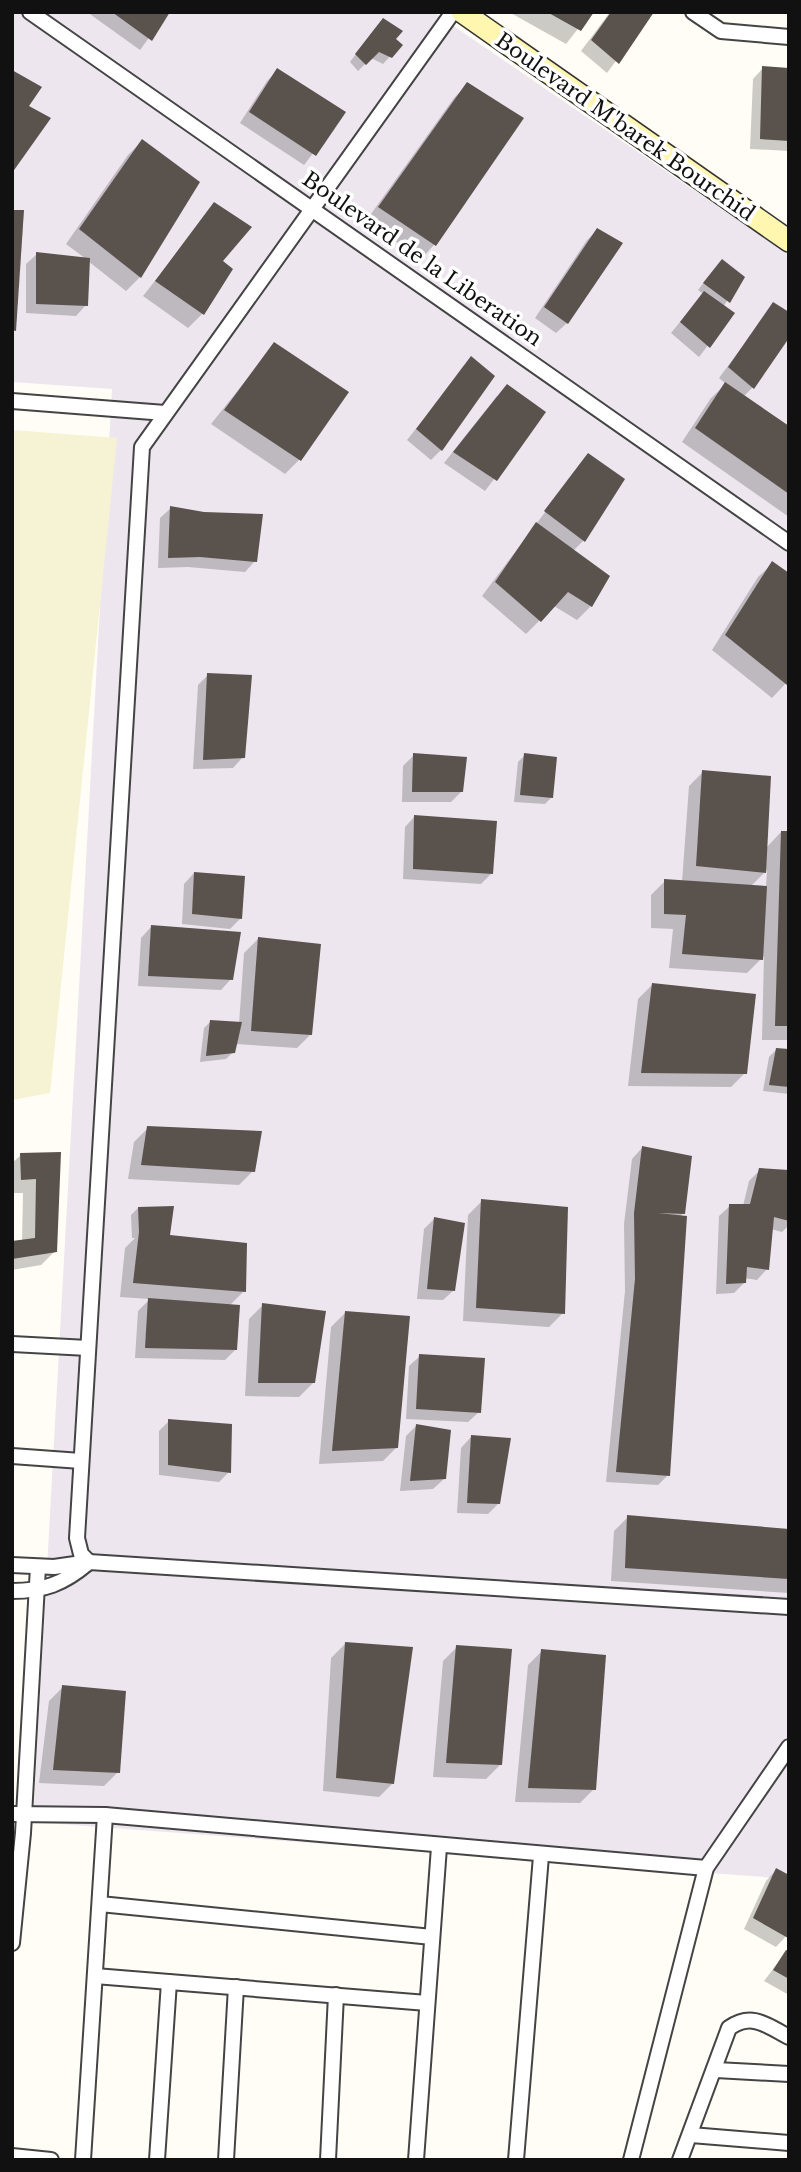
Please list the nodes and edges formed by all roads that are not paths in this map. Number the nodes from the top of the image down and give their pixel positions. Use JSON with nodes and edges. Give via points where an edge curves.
{"nodes":[{"id":1,"x":30,"y":12,"type":"edge"},
{"id":2,"x":453,"y":12,"type":"edge"},
{"id":3,"x":463,"y":12,"type":"edge"},
{"id":4,"x":693,"y":12,"type":"edge"},
{"id":5,"x":789,"y":37,"type":"edge"},
{"id":6,"x":314,"y":209,"type":"junction"},
{"id":7,"x":789,"y":241,"type":"edge"},
{"id":8,"x":12,"y":401,"type":"edge"},
{"id":9,"x":165,"y":413,"type":"junction"},
{"id":10,"x":789,"y":542,"type":"edge"},
{"id":11,"x":12,"y":1344,"type":"edge"},
{"id":12,"x":88,"y":1348,"type":"junction"},
{"id":13,"x":12,"y":1457,"type":"edge"},
{"id":14,"x":81,"y":1461,"type":"junction"},
{"id":15,"x":89,"y":1562,"type":"junction"},
{"id":16,"x":12,"y":1566,"type":"edge"},
{"id":17,"x":38,"y":1567,"type":"junction"},
{"id":18,"x":12,"y":1591,"type":"edge"},
{"id":19,"x":37,"y":1591,"type":"junction"},
{"id":20,"x":789,"y":1607,"type":"edge"},
{"id":21,"x":789,"y":1747,"type":"edge"},
{"id":22,"x":18,"y":1814,"type":"edge"},
{"id":23,"x":106,"y":1815,"type":"junction"},
{"id":24,"x":439,"y":1847,"type":"junction"},
{"id":25,"x":541,"y":1856,"type":"junction"},
{"id":26,"x":706,"y":1868,"type":"junction"},
{"id":27,"x":100,"y":1903,"type":"junction"},
{"id":28,"x":432,"y":1937,"type":"junction"},
{"id":29,"x":12,"y":1943,"type":"edge"},
{"id":30,"x":95,"y":1976,"type":"junction"},
{"id":31,"x":169,"y":1982,"type":"junction"},
{"id":32,"x":236,"y":1987,"type":"junction"},
{"id":33,"x":336,"y":1995,"type":"junction"},
{"id":34,"x":428,"y":2003,"type":"junction"},
{"id":35,"x":789,"y":2037,"type":"edge"},
{"id":36,"x":716,"y":2070,"type":"junction"},
{"id":37,"x":789,"y":2074,"type":"edge"},
{"id":38,"x":691,"y":2134,"type":"junction"},
{"id":39,"x":789,"y":2143,"type":"edge"},
{"id":40,"x":12,"y":2156,"type":"edge"},
{"id":41,"x":51,"y":2160,"type":"edge"},
{"id":42,"x":83,"y":2160,"type":"edge"},
{"id":43,"x":156,"y":2160,"type":"edge"},
{"id":44,"x":226,"y":2160,"type":"edge"},
{"id":45,"x":328,"y":2160,"type":"edge"},
{"id":46,"x":416,"y":2160,"type":"edge"},
{"id":47,"x":516,"y":2160,"type":"edge"},
{"id":48,"x":631,"y":2160,"type":"edge"},
{"id":49,"x":680,"y":2160,"type":"edge"}],
"edges":[{"from":1,"to":6,"type":"street","name":"Boulevard de la Liberation"},
{"from":2,"to":6,"type":"street"},
{"from":3,"to":7,"type":"street","name":"Boulevard M'barek Bourchid"},
{"from":4,"to":5,"type":"street","via":[[722,31]]},
{"from":6,"to":9,"type":"street"},
{"from":6,"to":10,"type":"street","name":"Boulevard de la Liberation"},
{"from":8,"to":9,"type":"street"},
{"from":9,"to":12,"type":"street","via":[[142,447]]},
{"from":11,"to":12,"type":"street"},
{"from":12,"to":14,"type":"street"},
{"from":13,"to":14,"type":"street"},
{"from":14,"to":15,"type":"street","via":[[76,1538]]},
{"from":15,"to":17,"type":"street"},
{"from":15,"to":19,"type":"street","via":[[56,1586]]},
{"from":15,"to":20,"type":"street"},
{"from":16,"to":17,"type":"street"},
{"from":17,"to":19,"type":"street"},
{"from":18,"to":19,"type":"street"},
{"from":19,"to":22,"type":"street"},
{"from":21,"to":26,"type":"street"},
{"from":22,"to":23,"type":"street"},
{"from":22,"to":29,"type":"street"},
{"from":23,"to":24,"type":"street"},
{"from":23,"to":27,"type":"street"},
{"from":24,"to":25,"type":"street"},
{"from":24,"to":28,"type":"street"},
{"from":25,"to":26,"type":"street"},
{"from":25,"to":47,"type":"street"},
{"from":26,"to":48,"type":"street"},
{"from":27,"to":28,"type":"street"},
{"from":27,"to":30,"type":"street"},
{"from":28,"to":34,"type":"street"},
{"from":30,"to":31,"type":"street"},
{"from":30,"to":42,"type":"street"},
{"from":31,"to":32,"type":"street"},
{"from":31,"to":43,"type":"street"},
{"from":32,"to":33,"type":"street"},
{"from":32,"to":44,"type":"street"},
{"from":33,"to":34,"type":"street"},
{"from":33,"to":45,"type":"street"},
{"from":34,"to":46,"type":"street"},
{"from":35,"to":36,"type":"street","via":[[753,2018],[741,2020],[729,2028]]},
{"from":36,"to":37,"type":"street"},
{"from":36,"to":38,"type":"street"},
{"from":38,"to":39,"type":"street"},
{"from":38,"to":49,"type":"street"},
{"from":40,"to":41,"type":"street"}]}
